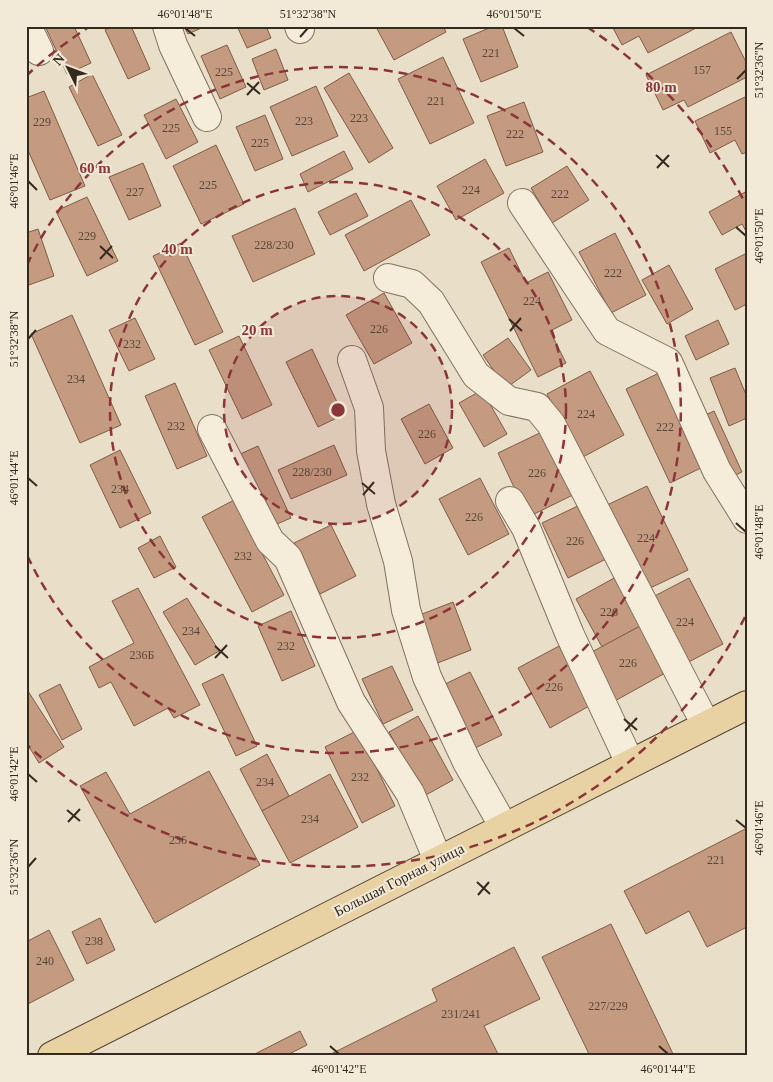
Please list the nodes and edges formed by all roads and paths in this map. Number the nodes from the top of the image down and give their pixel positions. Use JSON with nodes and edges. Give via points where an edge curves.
{"nodes":[{"id":1,"x":27,"y":26,"type":"edge"},
{"id":2,"x":168,"y":26,"type":"edge"},
{"id":3,"x":39,"y":51,"type":"dead end"},
{"id":4,"x":207,"y":117,"type":"dead end"},
{"id":5,"x":522,"y":203,"type":"dead end"},
{"id":6,"x":388,"y":278,"type":"dead end"},
{"id":7,"x":352,"y":360,"type":"dead end"},
{"id":8,"x":212,"y":429,"type":"dead end"},
{"id":9,"x":510,"y":501,"type":"dead end"},
{"id":10,"x":747,"y":519,"type":"edge"},
{"id":11,"x":747,"y":705,"type":"edge"},
{"id":12,"x":706,"y":725,"type":"junction"},
{"id":13,"x":630,"y":763,"type":"junction"},
{"id":14,"x":504,"y":827,"type":"junction"},
{"id":15,"x":438,"y":860,"type":"junction"},
{"id":16,"x":52,"y":1056,"type":"edge"}],
"edges":[{"from":1,"to":3,"type":"lane"},
{"from":2,"to":4,"type":"lane","via":[[173,45]]},
{"from":5,"to":10,"type":"lane","via":[[607,331],[668,362],[718,471]]},
{"from":6,"to":12,"type":"lane","via":[[412,284],[431,302],[476,375],[510,401],[537,407],[551,424]]},
{"from":7,"to":14,"type":"lane","via":[[369,408],[371,450],[382,504],[398,561],[406,610],[427,677],[467,762]]},
{"from":8,"to":15,"type":"lane","via":[[270,540],[288,558],[351,702],[410,793]]},
{"from":9,"to":13,"type":"lane","via":[[526,528],[570,635]]},
{"from":11,"to":12,"type":"main road","name":"Большая Горная улица"},
{"from":12,"to":13,"type":"main road","name":"Большая Горная улица"},
{"from":13,"to":14,"type":"main road","name":"Большая Горная улица"},
{"from":14,"to":15,"type":"main road","name":"Большая Горная улица"},
{"from":15,"to":16,"type":"main road","name":"Большая Горная улица"}]}
